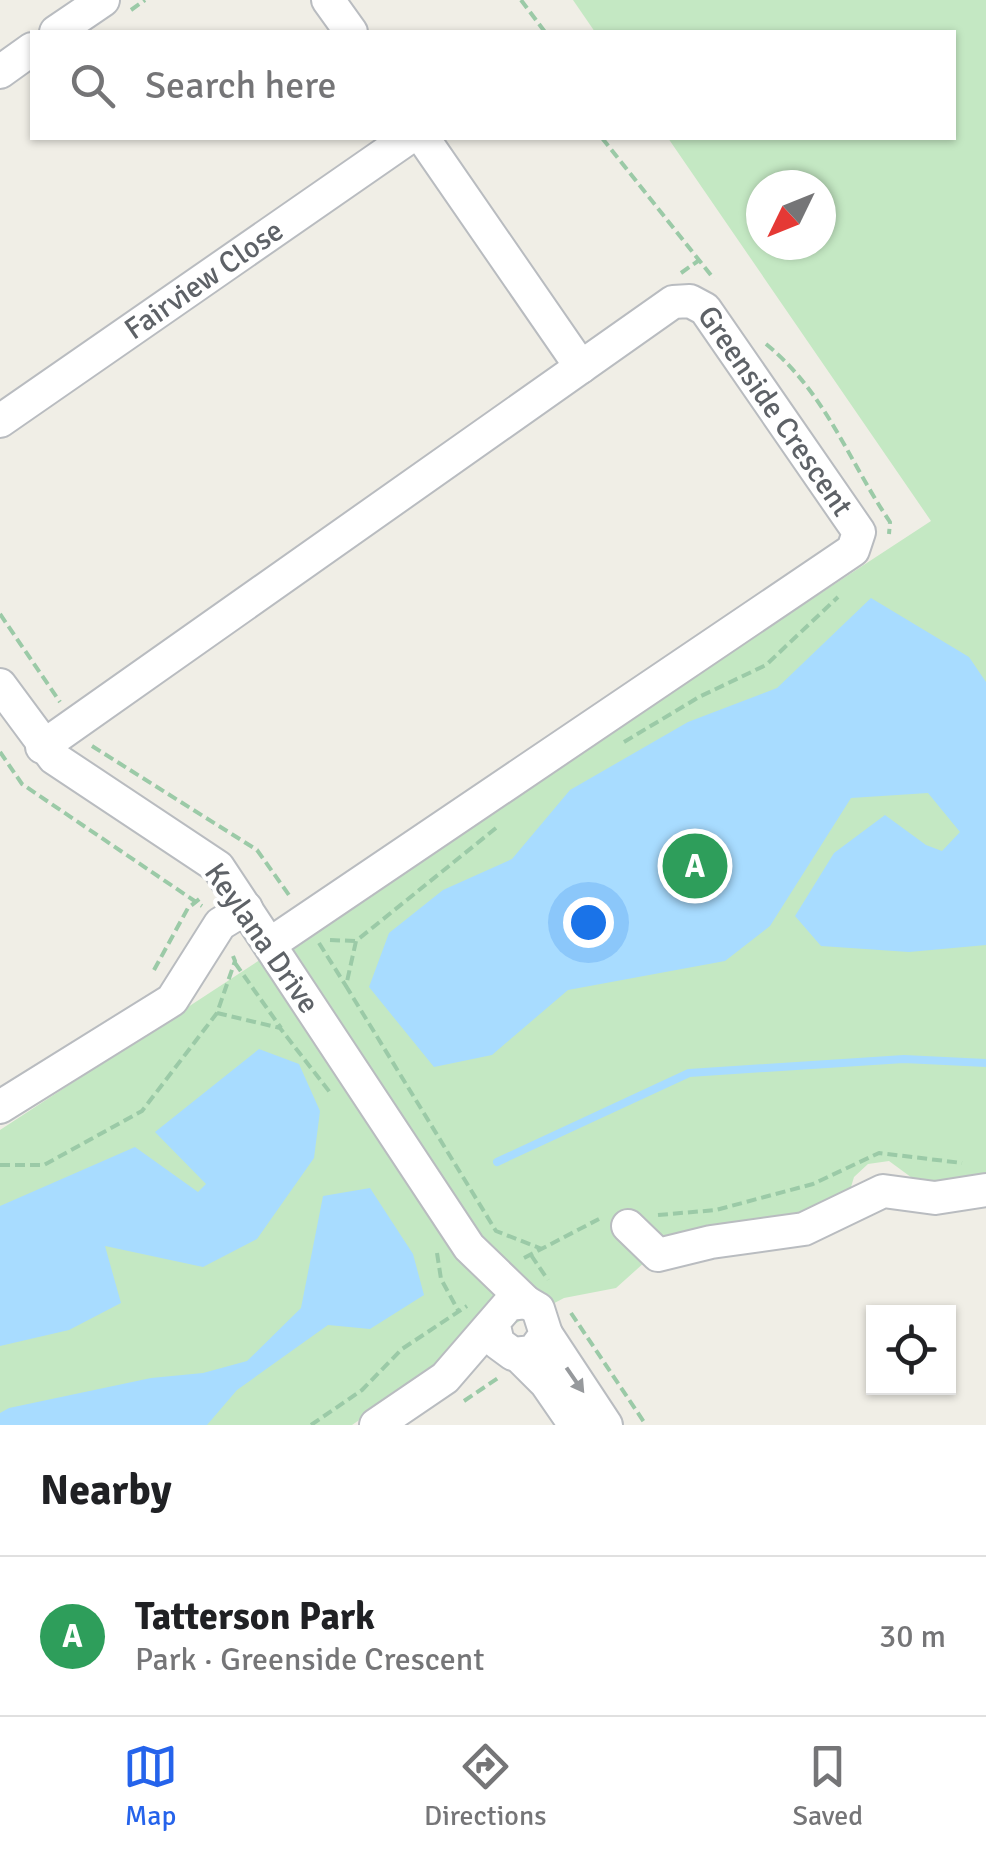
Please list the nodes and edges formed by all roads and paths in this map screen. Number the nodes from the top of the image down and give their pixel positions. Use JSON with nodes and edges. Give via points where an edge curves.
{"nodes":[{"id":1,"x":104,"y":0,"type":"edge"},
{"id":2,"x":328,"y":0,"type":"edge"},
{"id":3,"x":521,"y":0,"type":"edge"},
{"id":4,"x":59,"y":30,"type":"edge"},
{"id":5,"x":349,"y":30,"type":"edge"},
{"id":6,"x":544,"y":30,"type":"edge"},
{"id":7,"x":30,"y":50,"type":"edge"},
{"id":8,"x":0,"y":72,"type":"edge"},
{"id":9,"x":405,"y":140,"type":"edge"},
{"id":10,"x":424,"y":140,"type":"edge"},
{"id":11,"x":581,"y":367,"type":"junction"},
{"id":12,"x":0,"y":422,"type":"edge"},
{"id":13,"x":890,"y":522,"type":"dead end"},
{"id":14,"x":888,"y":536,"type":"dead end"},
{"id":15,"x":846,"y":589,"type":"dead end"},
{"id":16,"x":0,"y":614,"type":"edge"},
{"id":17,"x":0,"y":686,"type":"edge"},
{"id":18,"x":75,"y":724,"type":"junction"},
{"id":19,"x":616,"y":746,"type":"dead end"},
{"id":20,"x":42,"y":747,"type":"junction"},
{"id":21,"x":0,"y":752,"type":"edge"},
{"id":22,"x":504,"y":822,"type":"dead end"},
{"id":23,"x":259,"y":852,"type":"junction"},
{"id":24,"x":226,"y":878,"type":"junction"},
{"id":25,"x":221,"y":911,"type":"junction"},
{"id":26,"x":306,"y":919,"type":"junction"},
{"id":27,"x":356,"y":941,"type":"junction"},
{"id":28,"x":270,"y":944,"type":"junction"},
{"id":29,"x":234,"y":962,"type":"junction"},
{"id":30,"x":152,"y":975,"type":"dead end"},
{"id":31,"x":346,"y":986,"type":"junction"},
{"id":32,"x":217,"y":1013,"type":"junction"},
{"id":33,"x":280,"y":1028,"type":"junction"},
{"id":34,"x":0,"y":1107,"type":"edge"},
{"id":35,"x":341,"y":1107,"type":"dead end"},
{"id":36,"x":966,"y":1163,"type":"dead end"},
{"id":37,"x":0,"y":1165,"type":"edge"},
{"id":38,"x":986,"y":1190,"type":"edge"},
{"id":39,"x":631,"y":1218,"type":"junction"},
{"id":40,"x":542,"y":1249,"type":"junction"},
{"id":41,"x":436,"y":1250,"type":"dead end"},
{"id":42,"x":530,"y":1253,"type":"junction"},
{"id":43,"x":538,"y":1294,"type":"junction"},
{"id":44,"x":562,"y":1300,"type":"dead end"},
{"id":45,"x":486,"y":1306,"type":"junction"},
{"id":46,"x":546,"y":1334,"type":"junction"},
{"id":47,"x":515,"y":1354,"type":"junction"},
{"id":48,"x":444,"y":1378,"type":"junction"},
{"id":49,"x":311,"y":1425,"type":"edge"},
{"id":50,"x":376,"y":1425,"type":"edge"},
{"id":51,"x":574,"y":1425,"type":"edge"},
{"id":52,"x":606,"y":1425,"type":"edge"},
{"id":53,"x":646,"y":1425,"type":"edge"}],
"edges":[{"from":1,"to":4,"type":"street"},
{"from":2,"to":5,"type":"street"},
{"from":3,"to":6,"type":"path"},
{"from":7,"to":8,"type":"street"},
{"from":9,"to":12,"type":"street","name":"Fairview Close"},
{"from":10,"to":11,"type":"street"},
{"from":11,"to":18,"type":"street","name":"Greenside Crescent"},
{"from":11,"to":26,"type":"street","name":"Greenside Crescent","via":[[673,302],[705,309],[859,532],[853,550]]},
{"from":13,"to":14,"type":"path"},
{"from":15,"to":19,"type":"path","via":[[766,665]]},
{"from":16,"to":18,"type":"path"},
{"from":17,"to":20,"type":"street","name":"Keylana Drive"},
{"from":18,"to":20,"type":"street","name":"Greenside Crescent"},
{"from":18,"to":23,"type":"path","via":[[90,745]]},
{"from":20,"to":24,"type":"street","name":"Keylana Drive","via":[[210,859]]},
{"from":21,"to":25,"type":"path","via":[[22,784]]},
{"from":22,"to":27,"type":"path"},
{"from":23,"to":24,"type":"path"},
{"from":23,"to":26,"type":"path"},
{"from":24,"to":25,"type":"street","name":"Keylana Drive"},
{"from":24,"to":25,"type":"path"},
{"from":25,"to":28,"type":"street","name":"Keylana Drive"},
{"from":25,"to":29,"type":"path"},
{"from":25,"to":30,"type":"path","via":[[188,908]]},
{"from":25,"to":34,"type":"street","via":[[172,1000]]},
{"from":26,"to":28,"type":"street","name":"Greenside Crescent"},
{"from":27,"to":31,"type":"path"},
{"from":27,"to":31,"type":"path","via":[[316,939]]},
{"from":28,"to":45,"type":"street","name":"Keylana Drive","via":[[469,1246]]},
{"from":29,"to":32,"type":"path"},
{"from":29,"to":33,"type":"path"},
{"from":31,"to":40,"type":"path","via":[[496,1230]]},
{"from":32,"to":33,"type":"path"},
{"from":32,"to":37,"type":"path","via":[[142,1111],[44,1165]]},
{"from":33,"to":35,"type":"path"},
{"from":36,"to":39,"type":"path","via":[[879,1153],[830,1178],[716,1210]]},
{"from":38,"to":39,"type":"street","via":[[934,1198],[882,1191],[804,1229],[658,1254]]},
{"from":39,"to":40,"type":"path"},
{"from":40,"to":42,"type":"path"},
{"from":41,"to":45,"type":"path","via":[[442,1279]]},
{"from":42,"to":43,"type":"path"},
{"from":42,"to":45,"type":"path"},
{"from":43,"to":45,"type":"street"},
{"from":43,"to":46,"type":"street"},
{"from":44,"to":53,"type":"path"},
{"from":45,"to":47,"type":"street","name":"Keylana Drive","via":[[498,1343]]},
{"from":45,"to":48,"type":"street"},
{"from":45,"to":49,"type":"path","via":[[402,1349],[362,1390]]},
{"from":46,"to":47,"type":"street","via":[[539,1348]]},
{"from":46,"to":52,"type":"street","one_way":true},
{"from":47,"to":48,"type":"street"},
{"from":47,"to":51,"type":"street","via":[[546,1382]]},
{"from":48,"to":50,"type":"street"}]}
